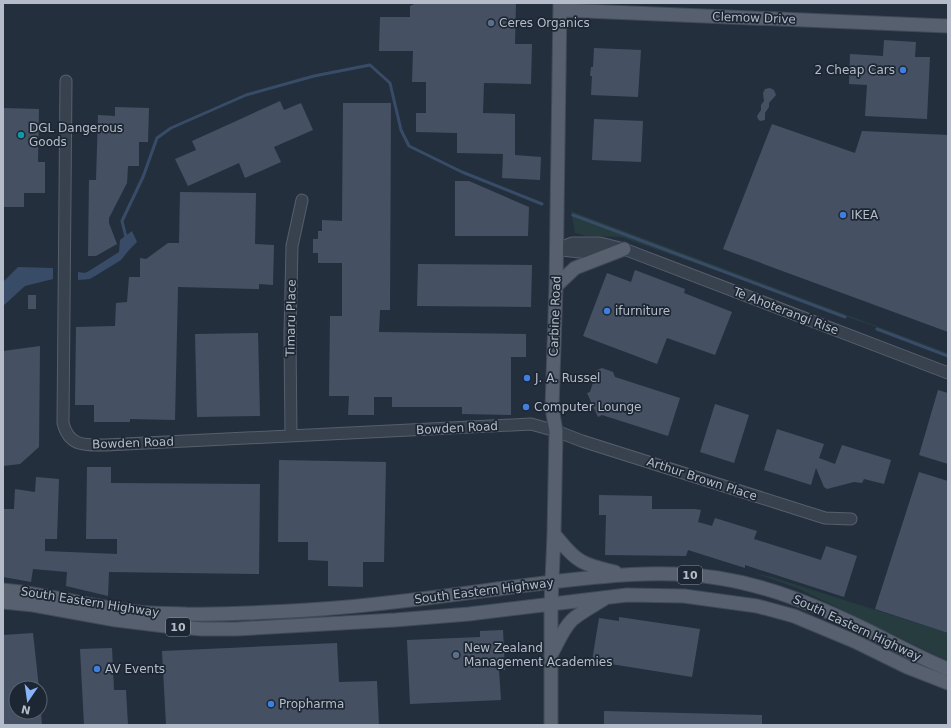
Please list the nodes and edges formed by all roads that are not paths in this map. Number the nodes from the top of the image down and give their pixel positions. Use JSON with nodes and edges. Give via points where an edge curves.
{"nodes":[{"id":1,"x":561,"y":7,"type":"edge"},
{"id":2,"x":948,"y":26,"type":"edge"},
{"id":3,"x":66,"y":81,"type":"dead end"},
{"id":4,"x":302,"y":200,"type":"dead end"},
{"id":5,"x":557,"y":249,"type":"junction"},
{"id":6,"x":624,"y":249,"type":"junction"},
{"id":7,"x":556,"y":286,"type":"junction"},
{"id":8,"x":948,"y":373,"type":"edge"},
{"id":9,"x":556,"y":431,"type":"junction"},
{"id":10,"x":290,"y":436,"type":"junction"},
{"id":11,"x":851,"y":519,"type":"dead end"},
{"id":12,"x":554,"y":534,"type":"junction"},
{"id":13,"x":623,"y":575,"type":"junction"},
{"id":14,"x":552,"y":582,"type":"junction"},
{"id":15,"x":3,"y":590,"type":"edge"},
{"id":16,"x":609,"y":596,"type":"junction"},
{"id":17,"x":3,"y":602,"type":"edge"},
{"id":18,"x":551,"y":604,"type":"junction"},
{"id":19,"x":551,"y":654,"type":"junction"},
{"id":20,"x":948,"y":669,"type":"edge"},
{"id":21,"x":948,"y":683,"type":"edge"},
{"id":22,"x":552,"y":725,"type":"edge"}],
"edges":[{"from":1,"to":2,"type":"main road","name":"Clemow Drive"},
{"from":1,"to":5,"type":"main road","name":"Carbine Road"},
{"from":3,"to":10,"type":"street","name":"Bowden Road","via":[[63,424],[68,435],[75,442],[87,445]]},
{"from":4,"to":10,"type":"street","name":"Timaru Place","via":[[292,246]]},
{"from":5,"to":6,"type":"street","name":"Te Ahoterangi Rise","via":[[572,243],[600,243]]},
{"from":5,"to":7,"type":"main road","name":"Carbine Road"},
{"from":6,"to":7,"type":"main road","via":[[575,268]]},
{"from":6,"to":8,"type":"street","name":"Te Ahoterangi Rise"},
{"from":7,"to":9,"type":"main road","name":"Carbine Road","via":[[552,408]]},
{"from":9,"to":10,"type":"street","name":"Bowden Road","via":[[531,424]]},
{"from":9,"to":11,"type":"street","name":"Arthur Brown Place","via":[[825,518]]},
{"from":9,"to":12,"type":"main road","name":"Carbine Road"},
{"from":12,"to":13,"type":"main road","via":[[581,561]]},
{"from":12,"to":14,"type":"main road","name":"Carbine Road"},
{"from":13,"to":14,"type":"main road","name":"South Eastern Highway","number":"10"},
{"from":13,"to":20,"type":"main road","name":"South Eastern Highway","number":"10","via":[[684,574],[719,578],[788,595]]},
{"from":14,"to":15,"type":"main road","name":"South Eastern Highway","number":"10","via":[[324,609],[219,614],[138,612]]},
{"from":14,"to":18,"type":"main road","name":"Carbine Road"},
{"from":16,"to":18,"type":"main road","name":"South Eastern Highway","number":"10"},
{"from":16,"to":19,"type":"main road","via":[[572,620]]},
{"from":16,"to":21,"type":"main road","name":"South Eastern Highway","number":"10","via":[[660,594],[757,606],[806,621]]},
{"from":17,"to":18,"type":"main road","name":"South Eastern Highway","number":"10","via":[[116,620],[202,629],[395,620]]},
{"from":18,"to":19,"type":"main road","name":"Carbine Road"},
{"from":19,"to":22,"type":"main road","name":"Carbine Road"}]}
